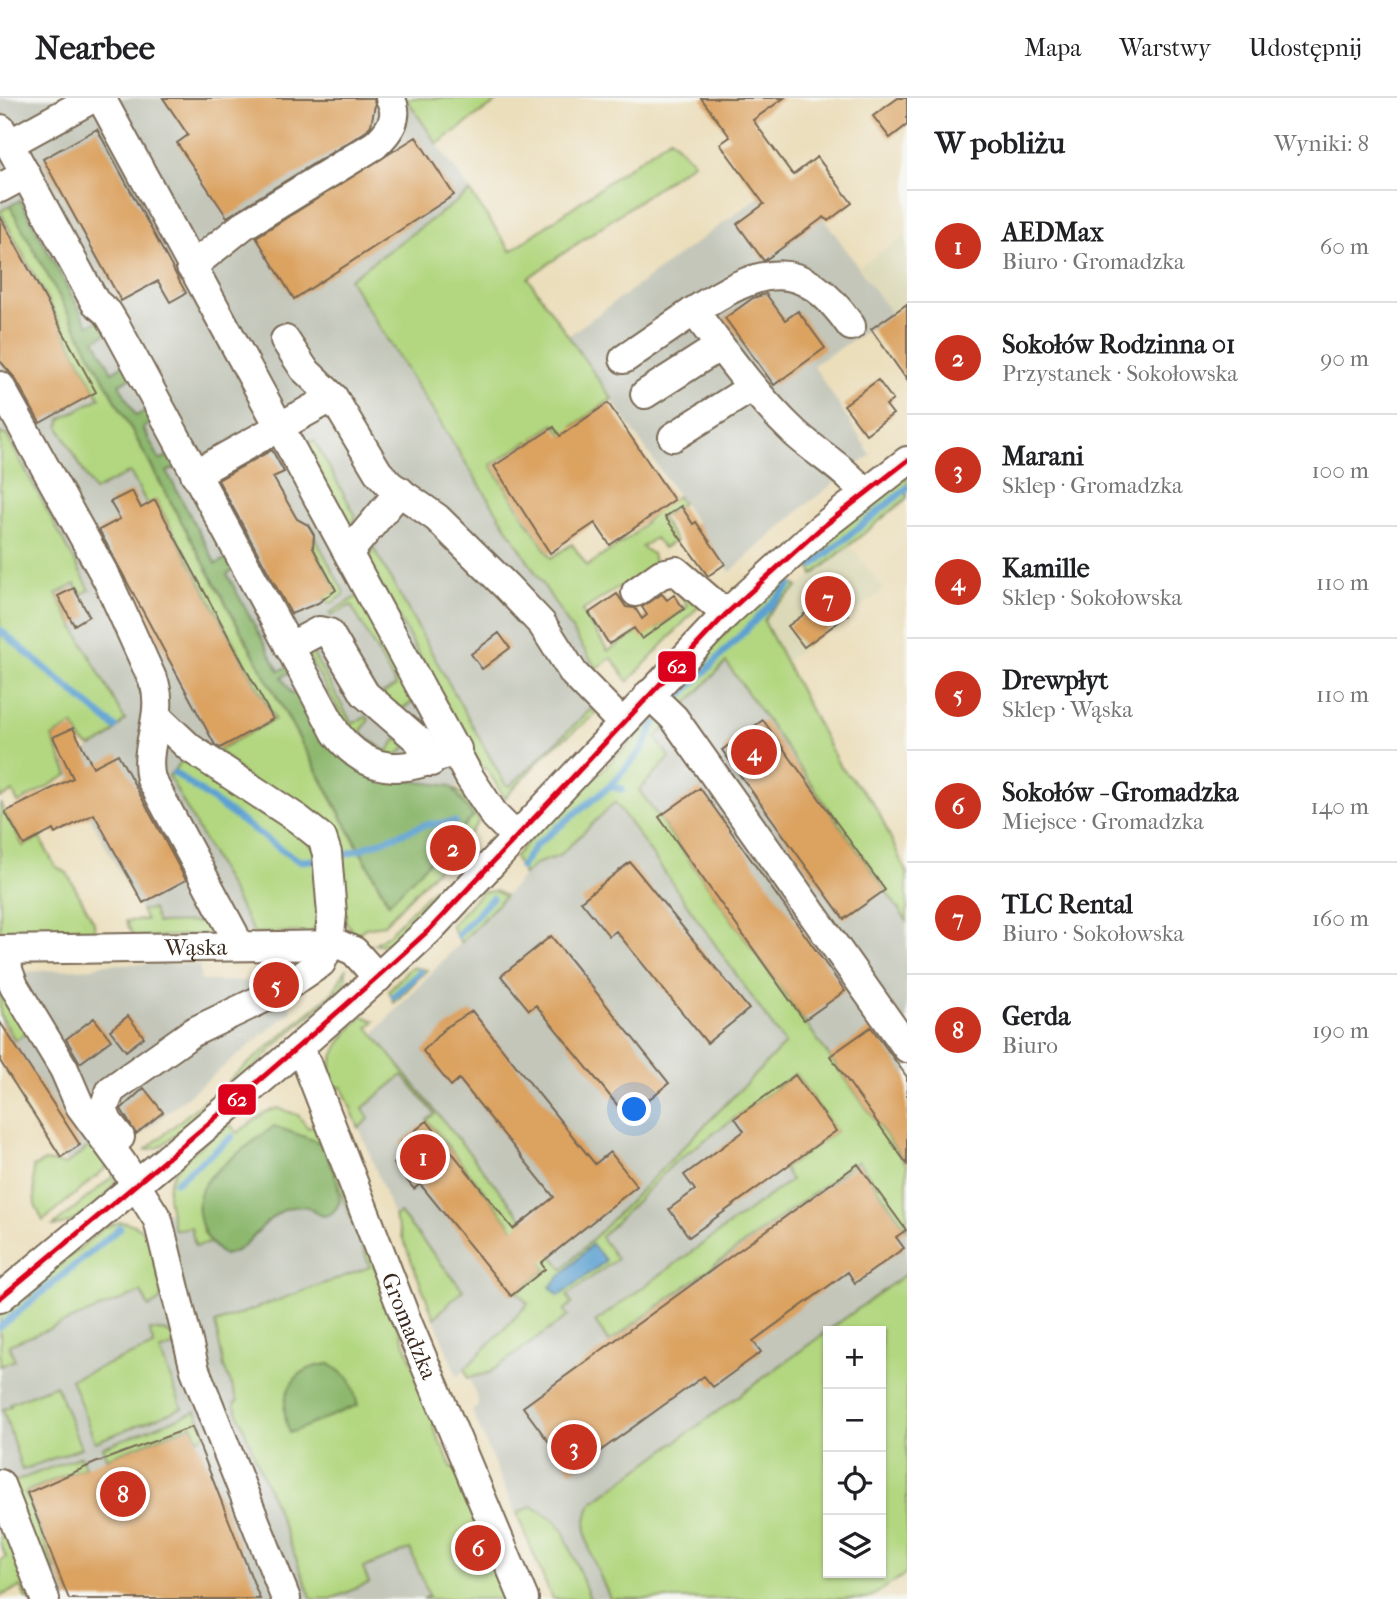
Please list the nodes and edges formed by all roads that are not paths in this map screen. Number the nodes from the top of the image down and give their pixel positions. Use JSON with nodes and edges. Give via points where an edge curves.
{"nodes":[{"id":1,"x":93,"y":98,"type":"edge"},
{"id":2,"x":101,"y":98,"type":"edge"},
{"id":3,"x":390,"y":98,"type":"edge"},
{"id":4,"x":5,"y":135,"type":"edge"},
{"id":5,"x":26,"y":174,"type":"junction"},
{"id":6,"x":0,"y":188,"type":"edge"},
{"id":7,"x":191,"y":267,"type":"junction"},
{"id":8,"x":694,"y":311,"type":"junction"},
{"id":9,"x":851,"y":326,"type":"dead end"},
{"id":10,"x":285,"y":340,"type":"dead end"},
{"id":11,"x":720,"y":346,"type":"junction"},
{"id":12,"x":624,"y":359,"type":"dead end"},
{"id":13,"x":751,"y":388,"type":"junction"},
{"id":14,"x":645,"y":394,"type":"dead end"},
{"id":15,"x":2,"y":396,"type":"edge"},
{"id":16,"x":333,"y":397,"type":"junction"},
{"id":17,"x":280,"y":428,"type":"junction"},
{"id":18,"x":673,"y":437,"type":"dead end"},
{"id":19,"x":907,"y":461,"type":"edge"},
{"id":20,"x":195,"y":474,"type":"junction"},
{"id":21,"x":400,"y":491,"type":"junction"},
{"id":22,"x":865,"y":493,"type":"junction"},
{"id":23,"x":349,"y":552,"type":"junction"},
{"id":24,"x":636,"y":592,"type":"dead end"},
{"id":25,"x":726,"y":614,"type":"junction"},
{"id":26,"x":289,"y":647,"type":"junction"},
{"id":27,"x":649,"y":694,"type":"junction"},
{"id":28,"x":157,"y":718,"type":"junction"},
{"id":29,"x":622,"y":723,"type":"junction"},
{"id":30,"x":457,"y":750,"type":"junction"},
{"id":31,"x":431,"y":762,"type":"junction"},
{"id":32,"x":516,"y":837,"type":"junction"},
{"id":33,"x":329,"y":945,"type":"junction"},
{"id":34,"x":235,"y":946,"type":"junction"},
{"id":35,"x":4,"y":950,"type":"edge"},
{"id":36,"x":378,"y":978,"type":"junction"},
{"id":37,"x":907,"y":1048,"type":"edge"},
{"id":38,"x":298,"y":1050,"type":"junction"},
{"id":39,"x":144,"y":1179,"type":"junction"},
{"id":40,"x":0,"y":1298,"type":"edge"},
{"id":41,"x":0,"y":1484,"type":"edge"},
{"id":42,"x":45,"y":1599,"type":"edge"},
{"id":43,"x":286,"y":1599,"type":"edge"},
{"id":44,"x":524,"y":1599,"type":"edge"}],
"edges":[{"from":1,"to":4,"type":"street"},
{"from":2,"to":7,"type":"street"},
{"from":3,"to":7,"type":"street","via":[[394,120],[375,145],[244,225]]},
{"from":4,"to":5,"type":"street"},
{"from":5,"to":6,"type":"street"},
{"from":5,"to":20,"type":"street","via":[[94,301],[117,328]]},
{"from":7,"to":17,"type":"street"},
{"from":8,"to":9,"type":"street","via":[[752,278],[768,274],[788,276],[828,296]]},
{"from":8,"to":11,"type":"street"},
{"from":8,"to":12,"type":"street"},
{"from":10,"to":16,"type":"street","via":[[304,369]]},
{"from":11,"to":13,"type":"street"},
{"from":11,"to":14,"type":"street"},
{"from":13,"to":18,"type":"street"},
{"from":13,"to":22,"type":"street"},
{"from":15,"to":28,"type":"street","via":[[107,579],[155,685]]},
{"from":16,"to":17,"type":"street"},
{"from":16,"to":21,"type":"street","via":[[378,472]]},
{"from":17,"to":20,"type":"street"},
{"from":17,"to":23,"type":"street"},
{"from":19,"to":22,"type":"street"},
{"from":20,"to":26,"type":"street"},
{"from":21,"to":23,"type":"street"},
{"from":21,"to":29,"type":"street","via":[[437,518],[506,586],[542,624],[574,674]]},
{"from":22,"to":25,"type":"street"},
{"from":23,"to":30,"type":"street"},
{"from":24,"to":25,"type":"street","via":[[661,574],[676,571]]},
{"from":25,"to":27,"type":"street"},
{"from":26,"to":31,"type":"street","via":[[336,733],[352,753],[375,765],[398,768]]},
{"from":26,"to":31,"type":"street","via":[[319,631],[331,634],[370,700],[418,740]]},
{"from":27,"to":29,"type":"street"},
{"from":27,"to":37,"type":"street","via":[[674,718]]},
{"from":28,"to":33,"type":"street","via":[[190,748],[319,835],[327,853],[332,914]]},
{"from":28,"to":34,"type":"street","via":[[149,758],[151,779],[234,934]]},
{"from":29,"to":32,"type":"street"},
{"from":30,"to":31,"type":"street"},
{"from":30,"to":32,"type":"street","via":[[483,800]]},
{"from":32,"to":36,"type":"street"},
{"from":33,"to":34,"type":"street","name":"Wąska"},
{"from":33,"to":36,"type":"street","name":"Wąska","via":[[351,949]]},
{"from":33,"to":39,"type":"street","via":[[321,963],[291,984],[192,1032],[107,1095],[104,1116]]},
{"from":34,"to":35,"type":"street","name":"Wąska"},
{"from":35,"to":39,"type":"street","via":[[14,986],[85,1114]]},
{"from":36,"to":38,"type":"street"},
{"from":38,"to":39,"type":"street"},
{"from":38,"to":44,"type":"street","name":"Gromadzka"},
{"from":39,"to":40,"type":"street"},
{"from":39,"to":43,"type":"street","via":[[195,1370]]},
{"from":41,"to":42,"type":"street"}]}
